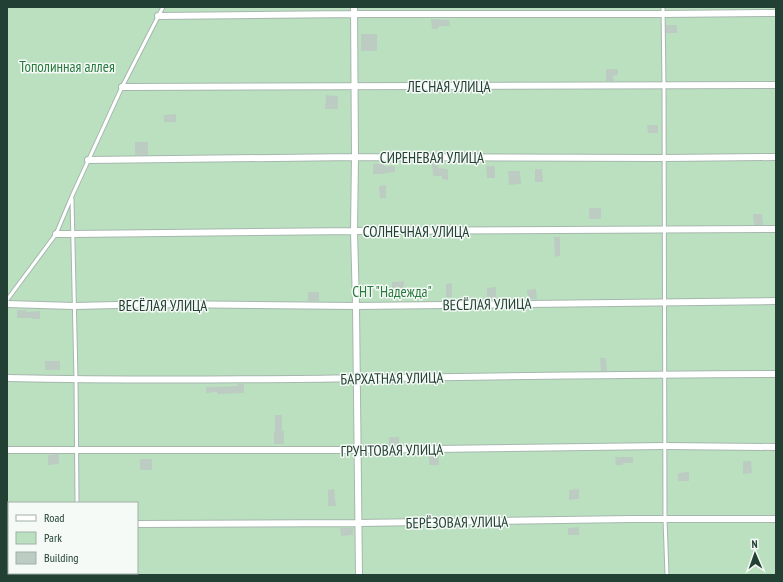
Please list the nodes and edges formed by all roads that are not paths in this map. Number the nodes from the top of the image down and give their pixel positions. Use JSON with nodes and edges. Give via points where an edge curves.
{"nodes":[{"id":1,"x":163,"y":7,"type":"edge"},
{"id":2,"x":663,"y":7,"type":"edge"},
{"id":3,"x":354,"y":10,"type":"edge"},
{"id":4,"x":776,"y":13,"type":"edge"},
{"id":5,"x":663,"y":14,"type":"junction"},
{"id":6,"x":158,"y":16,"type":"junction"},
{"id":7,"x":776,"y":85,"type":"edge"},
{"id":8,"x":354,"y":86,"type":"junction"},
{"id":9,"x":664,"y":86,"type":"junction"},
{"id":10,"x":122,"y":87,"type":"junction"},
{"id":11,"x":356,"y":157,"type":"junction"},
{"id":12,"x":776,"y":157,"type":"edge"},
{"id":13,"x":664,"y":158,"type":"junction"},
{"id":14,"x":88,"y":160,"type":"junction"},
{"id":15,"x":72,"y":196,"type":"junction"},
{"id":16,"x":664,"y":229,"type":"junction"},
{"id":17,"x":776,"y":229,"type":"edge"},
{"id":18,"x":354,"y":231,"type":"junction"},
{"id":19,"x":56,"y":234,"type":"junction"},
{"id":20,"x":73,"y":234,"type":"junction"},
{"id":21,"x":7,"y":300,"type":"edge"},
{"id":22,"x":776,"y":301,"type":"edge"},
{"id":23,"x":665,"y":302,"type":"junction"},
{"id":24,"x":7,"y":304,"type":"edge"},
{"id":25,"x":74,"y":306,"type":"junction"},
{"id":26,"x":356,"y":306,"type":"junction"},
{"id":27,"x":665,"y":374,"type":"junction"},
{"id":28,"x":776,"y":374,"type":"edge"},
{"id":29,"x":7,"y":378,"type":"edge"},
{"id":30,"x":357,"y":378,"type":"junction"},
{"id":31,"x":76,"y":379,"type":"junction"},
{"id":32,"x":666,"y":446,"type":"junction"},
{"id":33,"x":776,"y":447,"type":"edge"},
{"id":34,"x":7,"y":450,"type":"edge"},
{"id":35,"x":77,"y":450,"type":"junction"},
{"id":36,"x":358,"y":450,"type":"junction"},
{"id":37,"x":77,"y":502,"type":"edge"},
{"id":38,"x":665,"y":519,"type":"junction"},
{"id":39,"x":776,"y":519,"type":"edge"},
{"id":40,"x":358,"y":523,"type":"junction"},
{"id":41,"x":138,"y":524,"type":"edge"},
{"id":42,"x":359,"y":575,"type":"edge"},
{"id":43,"x":666,"y":575,"type":"edge"}],
"edges":[{"from":1,"to":6,"type":"lane"},
{"from":2,"to":5,"type":"lane"},
{"from":3,"to":5,"type":"street"},
{"from":3,"to":6,"type":"street"},
{"from":3,"to":8,"type":"street"},
{"from":4,"to":5,"type":"street"},
{"from":5,"to":9,"type":"lane"},
{"from":6,"to":10,"type":"lane"},
{"from":7,"to":9,"type":"street","name":"ЛЕСНАЯ УЛИЦА"},
{"from":8,"to":9,"type":"street","name":"ЛЕСНАЯ УЛИЦА"},
{"from":8,"to":10,"type":"street","name":"ЛЕСНАЯ УЛИЦА"},
{"from":8,"to":11,"type":"street"},
{"from":9,"to":13,"type":"lane"},
{"from":10,"to":14,"type":"lane"},
{"from":11,"to":13,"type":"street","name":"СИРЕНЕВАЯ УЛИЦА"},
{"from":11,"to":14,"type":"street","name":"СИРЕНЕВАЯ УЛИЦА"},
{"from":11,"to":18,"type":"street"},
{"from":12,"to":13,"type":"street","name":"СИРЕНЕВАЯ УЛИЦА"},
{"from":13,"to":16,"type":"lane"},
{"from":14,"to":15,"type":"lane"},
{"from":15,"to":19,"type":"lane"},
{"from":15,"to":20,"type":"lane"},
{"from":16,"to":17,"type":"street","name":"СОЛНЕЧНАЯ УЛИЦА"},
{"from":16,"to":18,"type":"street","name":"СОЛНЕЧНАЯ УЛИЦА"},
{"from":16,"to":23,"type":"lane"},
{"from":18,"to":20,"type":"street","name":"СОЛНЕЧНАЯ УЛИЦА"},
{"from":18,"to":26,"type":"street"},
{"from":19,"to":20,"type":"street","name":"СОЛНЕЧНАЯ УЛИЦА"},
{"from":19,"to":21,"type":"lane"},
{"from":20,"to":25,"type":"lane"},
{"from":22,"to":23,"type":"street","name":"ВЕСЁЛАЯ УЛИЦА"},
{"from":23,"to":26,"type":"street","name":"ВЕСЁЛАЯ УЛИЦА"},
{"from":23,"to":27,"type":"lane"},
{"from":24,"to":25,"type":"street","name":"ВЕСЁЛАЯ УЛИЦА"},
{"from":25,"to":26,"type":"street","name":"ВЕСЁЛАЯ УЛИЦА"},
{"from":25,"to":31,"type":"lane"},
{"from":26,"to":30,"type":"street"},
{"from":27,"to":28,"type":"street","name":"БАРХАТНАЯ УЛИЦА"},
{"from":27,"to":30,"type":"street","name":"БАРХАТНАЯ УЛИЦА"},
{"from":27,"to":32,"type":"lane"},
{"from":29,"to":31,"type":"street","name":"БАРХАТНАЯ УЛИЦА"},
{"from":30,"to":31,"type":"street","name":"БАРХАТНАЯ УЛИЦА"},
{"from":30,"to":36,"type":"street"},
{"from":31,"to":35,"type":"lane"},
{"from":32,"to":33,"type":"street","name":"ГРУНТОВАЯ УЛИЦА"},
{"from":32,"to":36,"type":"street","name":"ГРУНТОВАЯ УЛИЦА"},
{"from":32,"to":38,"type":"lane"},
{"from":34,"to":35,"type":"street","name":"ГРУНТОВАЯ УЛИЦА"},
{"from":35,"to":36,"type":"street","name":"ГРУНТОВАЯ УЛИЦА"},
{"from":35,"to":37,"type":"lane"},
{"from":36,"to":40,"type":"street"},
{"from":38,"to":39,"type":"street","name":"БЕРЁЗОВАЯ УЛИЦА"},
{"from":38,"to":40,"type":"street","name":"БЕРЁЗОВАЯ УЛИЦА"},
{"from":38,"to":43,"type":"lane"},
{"from":40,"to":41,"type":"street","name":"БЕРЁЗОВАЯ УЛИЦА"},
{"from":40,"to":42,"type":"street"}]}
